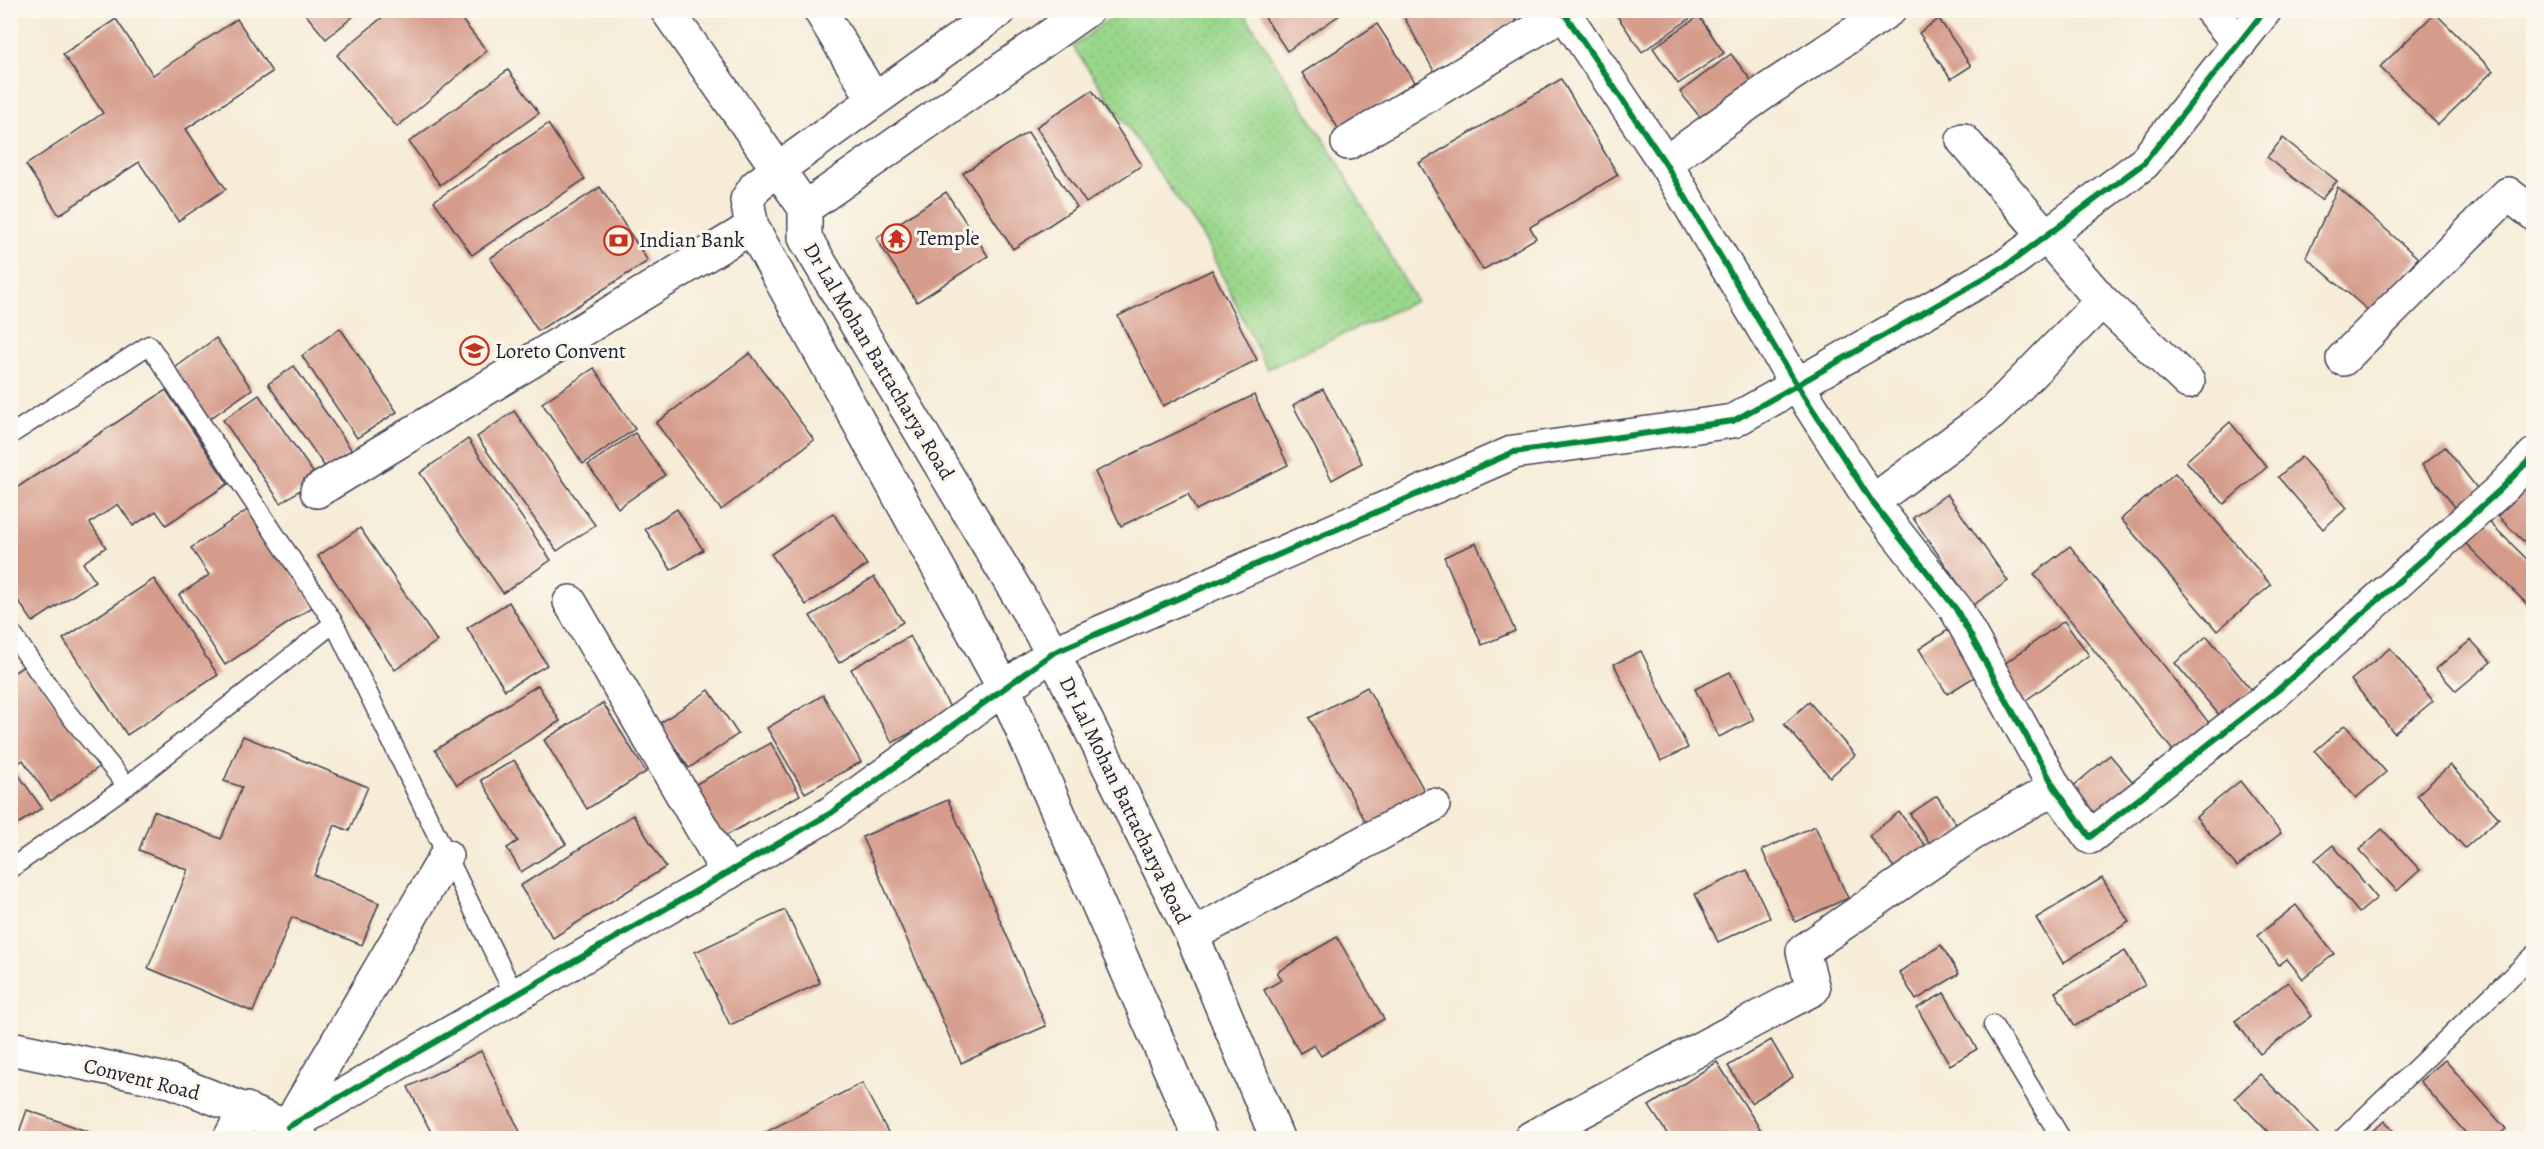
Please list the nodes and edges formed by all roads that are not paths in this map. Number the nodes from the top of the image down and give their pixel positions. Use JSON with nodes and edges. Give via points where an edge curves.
{"nodes":[{"id":1,"x":667,"y":10,"type":"edge"},
{"id":2,"x":820,"y":10,"type":"edge"},
{"id":3,"x":1000,"y":10,"type":"edge"},
{"id":4,"x":1087,"y":10,"type":"edge"},
{"id":5,"x":1889,"y":10,"type":"edge"},
{"id":6,"x":2211,"y":10,"type":"edge"},
{"id":7,"x":2265,"y":10,"type":"edge"},
{"id":8,"x":1563,"y":12,"type":"edge"},
{"id":9,"x":2239,"y":44,"type":"junction"},
{"id":10,"x":874,"y":100,"type":"junction"},
{"id":11,"x":1963,"y":140,"type":"dead end"},
{"id":12,"x":1348,"y":143,"type":"dead end"},
{"id":13,"x":1665,"y":163,"type":"junction"},
{"id":14,"x":777,"y":170,"type":"junction"},
{"id":15,"x":805,"y":208,"type":"junction"},
{"id":16,"x":2534,"y":214,"type":"edge"},
{"id":17,"x":752,"y":226,"type":"junction"},
{"id":18,"x":2046,"y":235,"type":"junction"},
{"id":19,"x":2102,"y":301,"type":"junction"},
{"id":20,"x":2343,"y":359,"type":"dead end"},
{"id":21,"x":2187,"y":382,"type":"dead end"},
{"id":22,"x":1797,"y":385,"type":"junction"},
{"id":23,"x":10,"y":435,"type":"edge"},
{"id":24,"x":2534,"y":455,"type":"edge"},
{"id":25,"x":317,"y":491,"type":"dead end"},
{"id":26,"x":1872,"y":502,"type":"junction"},
{"id":27,"x":570,"y":602,"type":"dead end"},
{"id":28,"x":334,"y":623,"type":"junction"},
{"id":29,"x":10,"y":631,"type":"edge"},
{"id":30,"x":1053,"y":653,"type":"junction"},
{"id":31,"x":1005,"y":688,"type":"junction"},
{"id":32,"x":127,"y":786,"type":"junction"},
{"id":33,"x":2055,"y":788,"type":"junction"},
{"id":34,"x":1433,"y":805,"type":"dead end"},
{"id":35,"x":446,"y":856,"type":"junction"},
{"id":36,"x":10,"y":869,"type":"edge"},
{"id":37,"x":728,"y":873,"type":"junction"},
{"id":38,"x":1192,"y":935,"type":"junction"},
{"id":39,"x":2534,"y":955,"type":"edge"},
{"id":40,"x":515,"y":996,"type":"junction"},
{"id":41,"x":1993,"y":1025,"type":"dead end"},
{"id":42,"x":10,"y":1048,"type":"edge"},
{"id":43,"x":246,"y":1109,"type":"junction"},
{"id":44,"x":294,"y":1133,"type":"edge"},
{"id":45,"x":230,"y":1138,"type":"edge"},
{"id":46,"x":1200,"y":1138,"type":"edge"},
{"id":47,"x":1277,"y":1138,"type":"edge"},
{"id":48,"x":1532,"y":1138,"type":"edge"},
{"id":49,"x":2061,"y":1138,"type":"edge"},
{"id":50,"x":2343,"y":1138,"type":"edge"}],
"edges":[{"from":1,"to":14,"type":"street"},
{"from":2,"to":10,"type":"street"},
{"from":3,"to":10,"type":"street"},
{"from":4,"to":15,"type":"street"},
{"from":5,"to":13,"type":"street"},
{"from":6,"to":9,"type":"street"},
{"from":7,"to":9,"type":"street"},
{"from":8,"to":12,"type":"street"},
{"from":8,"to":13,"type":"street"},
{"from":9,"to":18,"type":"street","via":[[2144,163]]},
{"from":10,"to":14,"type":"street"},
{"from":11,"to":18,"type":"street"},
{"from":13,"to":22,"type":"street"},
{"from":14,"to":15,"type":"street"},
{"from":14,"to":17,"type":"street","name":"Dr Lal Mohan Battacharya Road","via":[[756,186],[747,200]]},
{"from":15,"to":30,"type":"street","name":"Dr Lal Mohan Battacharya Road","via":[[805,238]]},
{"from":16,"to":20,"type":"street","via":[[2508,194]]},
{"from":17,"to":25,"type":"street"},
{"from":17,"to":31,"type":"street","name":"Dr Lal Mohan Battacharya Road"},
{"from":18,"to":19,"type":"street"},
{"from":18,"to":22,"type":"street","via":[[2007,265]]},
{"from":19,"to":21,"type":"street"},
{"from":19,"to":26,"type":"street","via":[[1992,413]]},
{"from":22,"to":26,"type":"street"},
{"from":22,"to":30,"type":"street","via":[[1733,421],[1514,452]]},
{"from":23,"to":28,"type":"lane","via":[[149,345]]},
{"from":24,"to":33,"type":"street","via":[[2278,690],[2090,837]]},
{"from":26,"to":33,"type":"street","via":[[1956,609]]},
{"from":27,"to":37,"type":"street"},
{"from":28,"to":32,"type":"lane"},
{"from":28,"to":35,"type":"lane"},
{"from":29,"to":32,"type":"lane","via":[[63,707]]},
{"from":30,"to":31,"type":"street"},
{"from":30,"to":38,"type":"street","name":"Dr Lal Mohan Battacharya Road"},
{"from":31,"to":37,"type":"street","via":[[831,813]]},
{"from":31,"to":46,"type":"street","name":"Dr Lal Mohan Battacharya Road"},
{"from":32,"to":36,"type":"lane"},
{"from":33,"to":48,"type":"street","via":[[1972,834],[1803,951],[1813,989]]},
{"from":34,"to":38,"type":"street"},
{"from":35,"to":40,"type":"lane"},
{"from":35,"to":44,"type":"street"},
{"from":37,"to":40,"type":"street"},
{"from":38,"to":47,"type":"street","name":"Dr Lal Mohan Battacharya Road"},
{"from":39,"to":50,"type":"lane"},
{"from":40,"to":44,"type":"street"},
{"from":41,"to":49,"type":"lane"},
{"from":42,"to":43,"type":"street","name":"Convent Road","via":[[171,1081]]},
{"from":43,"to":44,"type":"street","name":"Convent Road"},
{"from":43,"to":45,"type":"street"}]}
